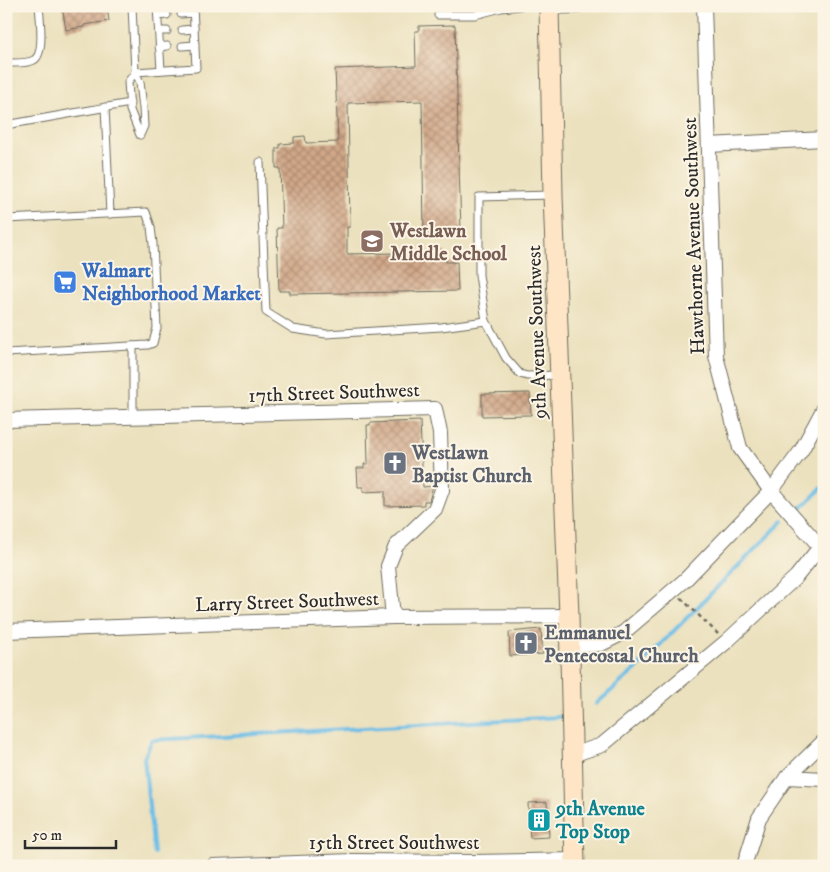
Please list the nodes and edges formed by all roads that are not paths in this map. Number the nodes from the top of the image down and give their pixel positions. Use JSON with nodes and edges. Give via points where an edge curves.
{"nodes":[{"id":1,"x":39,"y":6,"type":"edge"},
{"id":2,"x":132,"y":6,"type":"edge"},
{"id":3,"x":157,"y":6,"type":"edge"},
{"id":4,"x":520,"y":6,"type":"edge"},
{"id":5,"x":577,"y":6,"type":"edge"},
{"id":6,"x":704,"y":6,"type":"edge"},
{"id":7,"x":547,"y":7,"type":"edge"},
{"id":8,"x":193,"y":10,"type":"edge"},
{"id":9,"x":181,"y":14,"type":"dead end"},
{"id":10,"x":167,"y":15,"type":"dead end"},
{"id":11,"x":438,"y":15,"type":"dead end"},
{"id":12,"x":158,"y":16,"type":"junction"},
{"id":13,"x":194,"y":29,"type":"junction"},
{"id":14,"x":167,"y":30,"type":"dead end"},
{"id":15,"x":182,"y":30,"type":"dead end"},
{"id":16,"x":159,"y":31,"type":"junction"},
{"id":17,"x":195,"y":45,"type":"junction"},
{"id":18,"x":182,"y":46,"type":"dead end"},
{"id":19,"x":6,"y":63,"type":"edge"},
{"id":20,"x":161,"y":70,"type":"junction"},
{"id":21,"x":135,"y":72,"type":"junction"},
{"id":22,"x":130,"y":103,"type":"junction"},
{"id":23,"x":105,"y":107,"type":"junction"},
{"id":24,"x":6,"y":125,"type":"edge"},
{"id":25,"x":824,"y":139,"type":"edge"},
{"id":26,"x":709,"y":145,"type":"junction"},
{"id":27,"x":260,"y":162,"type":"dead end"},
{"id":28,"x":553,"y":195,"type":"junction"},
{"id":29,"x":110,"y":214,"type":"junction"},
{"id":30,"x":6,"y":219,"type":"edge"},
{"id":31,"x":486,"y":321,"type":"junction"},
{"id":32,"x":133,"y":346,"type":"junction"},
{"id":33,"x":6,"y":353,"type":"edge"},
{"id":34,"x":560,"y":375,"type":"junction"},
{"id":35,"x":824,"y":408,"type":"edge"},
{"id":36,"x":133,"y":418,"type":"junction"},
{"id":37,"x":6,"y":420,"type":"edge"},
{"id":38,"x":771,"y":491,"type":"junction"},
{"id":39,"x":822,"y":547,"type":"edge"},
{"id":40,"x":569,"y":616,"type":"junction"},
{"id":41,"x":393,"y":617,"type":"junction"},
{"id":42,"x":6,"y":631,"type":"edge"},
{"id":43,"x":570,"y":646,"type":"junction"},
{"id":44,"x":824,"y":741,"type":"edge"},
{"id":45,"x":572,"y":754,"type":"junction"},
{"id":46,"x":786,"y":777,"type":"junction"},
{"id":47,"x":824,"y":779,"type":"edge"},
{"id":48,"x":353,"y":863,"type":"edge"},
{"id":49,"x":575,"y":863,"type":"edge"},
{"id":50,"x":472,"y":864,"type":"edge"},
{"id":51,"x":212,"y":866,"type":"edge"},
{"id":52,"x":744,"y":866,"type":"edge"}],
"edges":[{"from":1,"to":19,"type":"lane","via":[[41,43],[37,59]]},
{"from":2,"to":21,"type":"lane"},
{"from":3,"to":12,"type":"lane"},
{"from":4,"to":11,"type":"lane","via":[[475,15]]},
{"from":5,"to":7,"type":"street"},
{"from":6,"to":26,"type":"street","name":"Hawthorne Avenue Southwest"},
{"from":7,"to":28,"type":"street","name":"9th Avenue Southwest"},
{"from":8,"to":9,"type":"lane"},
{"from":8,"to":13,"type":"lane"},
{"from":10,"to":12,"type":"lane"},
{"from":12,"to":16,"type":"lane"},
{"from":13,"to":15,"type":"lane"},
{"from":13,"to":17,"type":"lane"},
{"from":14,"to":16,"type":"lane"},
{"from":16,"to":20,"type":"lane","via":[[163,47]]},
{"from":17,"to":18,"type":"lane"},
{"from":17,"to":20,"type":"lane","via":[[196,68]]},
{"from":20,"to":21,"type":"lane"},
{"from":21,"to":22,"type":"lane","via":[[128,82]]},
{"from":21,"to":22,"type":"lane","via":[[140,82],[143,108],[144,126],[140,135]]},
{"from":22,"to":23,"type":"lane"},
{"from":23,"to":24,"type":"lane"},
{"from":23,"to":29,"type":"lane"},
{"from":25,"to":26,"type":"street"},
{"from":26,"to":38,"type":"street","name":"Hawthorne Avenue Southwest","via":[[716,356],[740,448]]},
{"from":27,"to":31,"type":"lane","via":[[266,312],[293,329],[326,334]]},
{"from":28,"to":31,"type":"lane","via":[[479,197],[480,275]]},
{"from":28,"to":34,"type":"street","name":"9th Avenue Southwest"},
{"from":29,"to":30,"type":"lane"},
{"from":29,"to":32,"type":"lane","via":[[146,212],[151,227],[157,332],[152,343]]},
{"from":31,"to":34,"type":"lane","via":[[506,358],[520,374]]},
{"from":32,"to":33,"type":"lane"},
{"from":32,"to":36,"type":"lane"},
{"from":34,"to":40,"type":"street","name":"9th Avenue Southwest"},
{"from":35,"to":38,"type":"street","via":[[801,451]]},
{"from":36,"to":37,"type":"street","name":"17th Street Southwest"},
{"from":36,"to":41,"type":"street","name":"17th Street Southwest","via":[[435,409],[440,433],[442,490],[435,509],[396,546],[388,566]]},
{"from":38,"to":39,"type":"street","name":"Hawthorne Avenue Southwest"},
{"from":38,"to":43,"type":"street","via":[[685,580],[623,633],[601,644]]},
{"from":39,"to":45,"type":"street","via":[[796,577],[726,642],[602,746]]},
{"from":40,"to":41,"type":"street","name":"Larry Street Southwest"},
{"from":40,"to":43,"type":"street","name":"9th Avenue Southwest"},
{"from":41,"to":42,"type":"street","name":"Larry Street Southwest"},
{"from":43,"to":45,"type":"street","name":"9th Avenue Southwest"},
{"from":44,"to":46,"type":"street"},
{"from":45,"to":49,"type":"street","name":"9th Avenue Southwest"},
{"from":46,"to":47,"type":"street"},
{"from":46,"to":52,"type":"street","via":[[759,818]]},
{"from":48,"to":50,"type":"street","name":"15th Street Southwest"},
{"from":48,"to":51,"type":"street","name":"15th Street Southwest"},
{"from":49,"to":50,"type":"street","name":"15th Street Southwest"}]}
